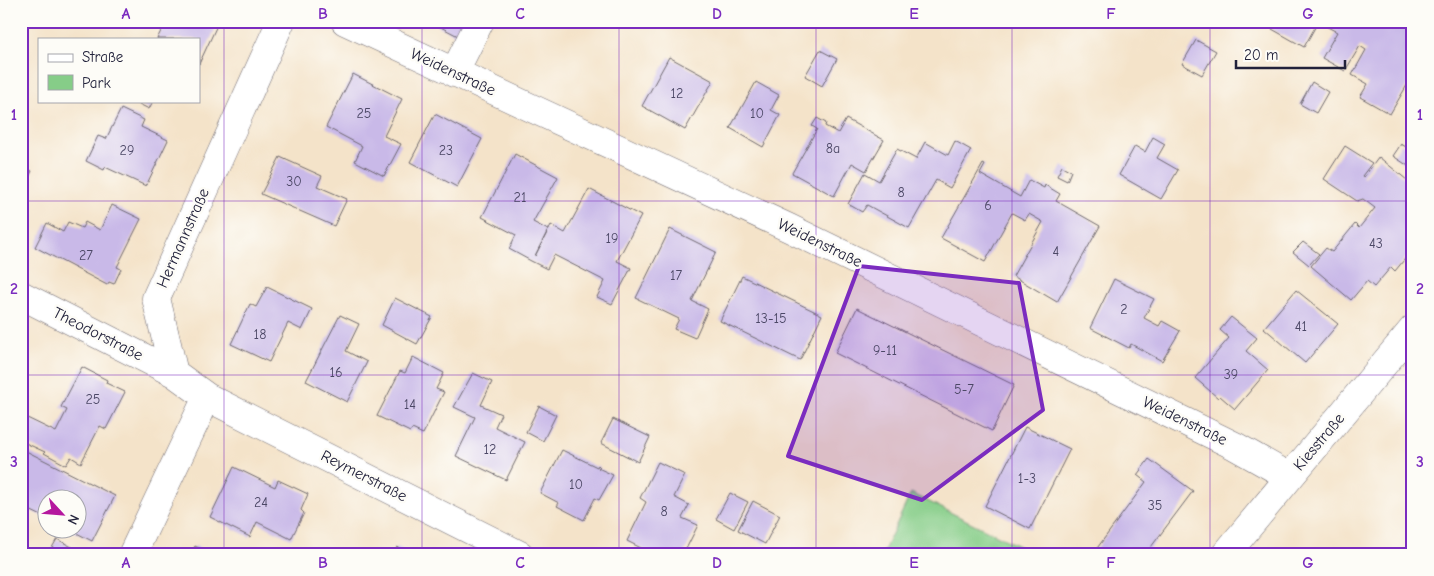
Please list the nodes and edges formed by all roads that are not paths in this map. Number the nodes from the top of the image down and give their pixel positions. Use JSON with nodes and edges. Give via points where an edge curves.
{"nodes":[{"id":1,"x":281,"y":21,"type":"edge"},
{"id":2,"x":345,"y":21,"type":"edge"},
{"id":3,"x":480,"y":21,"type":"edge"},
{"id":4,"x":454,"y":73,"type":"junction"},
{"id":5,"x":21,"y":296,"type":"edge"},
{"id":6,"x":1413,"y":329,"type":"edge"},
{"id":7,"x":174,"y":373,"type":"junction"},
{"id":8,"x":206,"y":397,"type":"junction"},
{"id":9,"x":1290,"y":477,"type":"junction"},
{"id":10,"x":132,"y":555,"type":"edge"},
{"id":11,"x":520,"y":555,"type":"edge"},
{"id":12,"x":1225,"y":555,"type":"edge"}],
"edges":[{"from":1,"to":7,"type":"street","name":"Hermannstraße","via":[[156,298]]},
{"from":2,"to":4,"type":"street","name":"Weidenstraße"},
{"from":3,"to":4,"type":"street"},
{"from":4,"to":9,"type":"street","name":"Weidenstraße","via":[[789,228],[1235,446]]},
{"from":5,"to":7,"type":"street","name":"Theodorstraße"},
{"from":6,"to":9,"type":"street","name":"Kiesstraße"},
{"from":7,"to":8,"type":"street"},
{"from":8,"to":10,"type":"street"},
{"from":8,"to":11,"type":"street","name":"Reymerstraße"},
{"from":9,"to":12,"type":"street","name":"Kiesstraße"}]}
